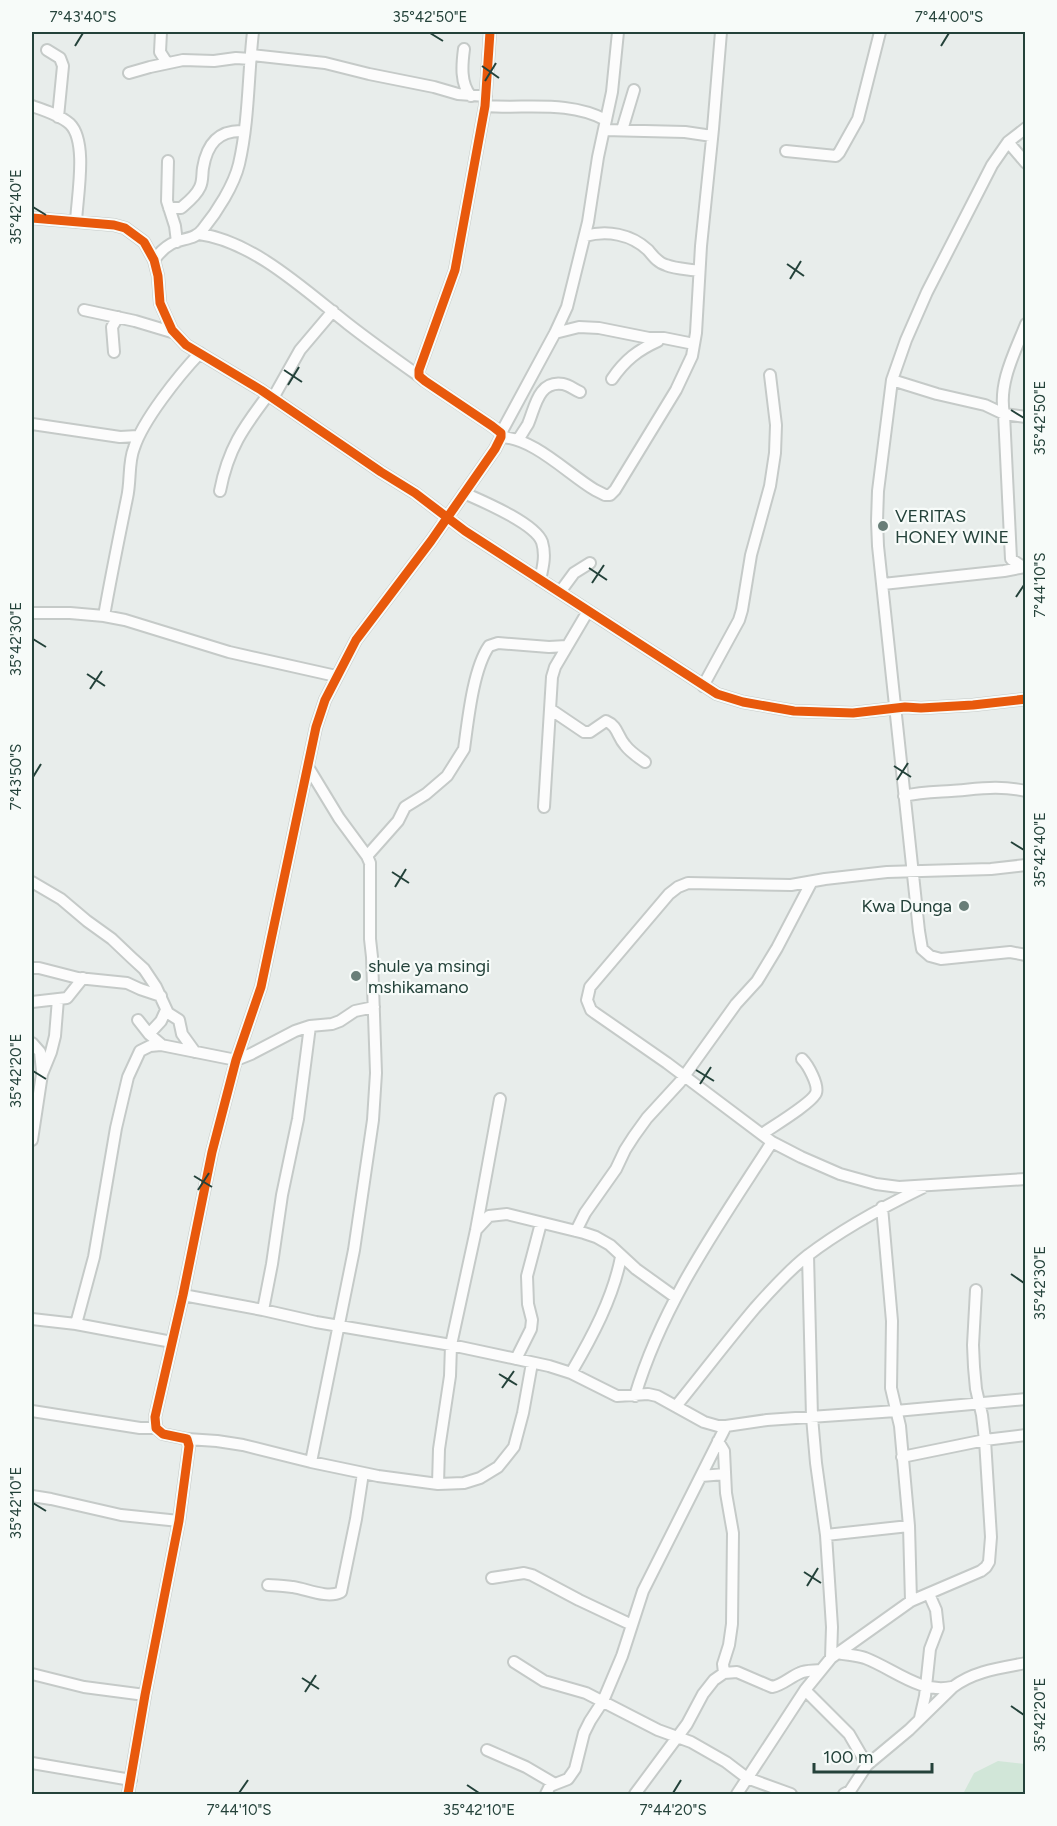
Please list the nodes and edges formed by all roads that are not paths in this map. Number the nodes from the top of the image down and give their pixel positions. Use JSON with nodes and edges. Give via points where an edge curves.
{"nodes":[{"id":1,"x":161,"y":32,"type":"edge"},
{"id":2,"x":253,"y":32,"type":"edge"},
{"id":3,"x":490,"y":32,"type":"edge"},
{"id":4,"x":618,"y":32,"type":"edge"},
{"id":5,"x":721,"y":32,"type":"edge"},
{"id":6,"x":880,"y":32,"type":"edge"},
{"id":7,"x":464,"y":49,"type":"dead end"},
{"id":8,"x":47,"y":50,"type":"dead end"},
{"id":9,"x":251,"y":57,"type":"junction"},
{"id":10,"x":167,"y":63,"type":"junction"},
{"id":11,"x":129,"y":73,"type":"dead end"},
{"id":12,"x":634,"y":90,"type":"dead end"},
{"id":13,"x":471,"y":96,"type":"junction"},
{"id":14,"x":486,"y":101,"type":"junction"},
{"id":15,"x":32,"y":105,"type":"edge"},
{"id":16,"x":58,"y":117,"type":"junction"},
{"id":17,"x":605,"y":125,"type":"junction"},
{"id":18,"x":1026,"y":128,"type":"edge"},
{"id":19,"x":622,"y":130,"type":"junction"},
{"id":20,"x":243,"y":131,"type":"junction"},
{"id":21,"x":712,"y":136,"type":"junction"},
{"id":22,"x":1008,"y":142,"type":"junction"},
{"id":23,"x":786,"y":151,"type":"dead end"},
{"id":24,"x":168,"y":161,"type":"dead end"},
{"id":25,"x":1026,"y":163,"type":"edge"},
{"id":26,"x":168,"y":208,"type":"junction"},
{"id":27,"x":32,"y":218,"type":"edge"},
{"id":28,"x":76,"y":222,"type":"junction"},
{"id":29,"x":199,"y":234,"type":"junction"},
{"id":30,"x":585,"y":236,"type":"junction"},
{"id":31,"x":177,"y":242,"type":"junction"},
{"id":32,"x":154,"y":260,"type":"junction"},
{"id":33,"x":699,"y":271,"type":"junction"},
{"id":34,"x":84,"y":310,"type":"dead end"},
{"id":35,"x":333,"y":311,"type":"junction"},
{"id":36,"x":118,"y":317,"type":"junction"},
{"id":37,"x":1026,"y":324,"type":"edge"},
{"id":38,"x":175,"y":333,"type":"junction"},
{"id":39,"x":555,"y":333,"type":"junction"},
{"id":40,"x":664,"y":338,"type":"junction"},
{"id":41,"x":694,"y":344,"type":"junction"},
{"id":42,"x":114,"y":352,"type":"dead end"},
{"id":43,"x":200,"y":353,"type":"junction"},
{"id":44,"x":770,"y":375,"type":"dead end"},
{"id":45,"x":419,"y":376,"type":"junction"},
{"id":46,"x":612,"y":379,"type":"dead end"},
{"id":47,"x":892,"y":380,"type":"junction"},
{"id":48,"x":580,"y":393,"type":"dead end"},
{"id":49,"x":271,"y":396,"type":"junction"},
{"id":50,"x":1004,"y":414,"type":"junction"},
{"id":51,"x":1026,"y":417,"type":"edge"},
{"id":52,"x":32,"y":424,"type":"edge"},
{"id":53,"x":501,"y":435,"type":"junction"},
{"id":54,"x":138,"y":436,"type":"junction"},
{"id":55,"x":518,"y":440,"type":"junction"},
{"id":56,"x":220,"y":491,"type":"dead end"},
{"id":57,"x":464,"y":493,"type":"junction"},
{"id":58,"x":446,"y":518,"type":"junction"},
{"id":59,"x":1011,"y":559,"type":"junction"},
{"id":60,"x":590,"y":563,"type":"dead end"},
{"id":61,"x":1024,"y":567,"type":"edge"},
{"id":62,"x":1004,"y":571,"type":"junction"},
{"id":63,"x":540,"y":580,"type":"junction"},
{"id":64,"x":882,"y":584,"type":"junction"},
{"id":65,"x":560,"y":592,"type":"junction"},
{"id":66,"x":588,"y":611,"type":"junction"},
{"id":67,"x":32,"y":613,"type":"edge"},
{"id":68,"x":104,"y":616,"type":"junction"},
{"id":69,"x":567,"y":646,"type":"junction"},
{"id":70,"x":336,"y":676,"type":"junction"},
{"id":71,"x":703,"y":686,"type":"junction"},
{"id":72,"x":1026,"y":699,"type":"edge"},
{"id":73,"x":895,"y":708,"type":"junction"},
{"id":74,"x":550,"y":709,"type":"junction"},
{"id":75,"x":645,"y":762,"type":"dead end"},
{"id":76,"x":308,"y":766,"type":"junction"},
{"id":77,"x":1026,"y":791,"type":"edge"},
{"id":78,"x":904,"y":796,"type":"junction"},
{"id":79,"x":544,"y":807,"type":"dead end"},
{"id":80,"x":367,"y":856,"type":"junction"},
{"id":81,"x":1026,"y":865,"type":"edge"},
{"id":82,"x":913,"y":870,"type":"junction"},
{"id":83,"x":32,"y":882,"type":"edge"},
{"id":84,"x":811,"y":883,"type":"junction"},
{"id":85,"x":1025,"y":954,"type":"edge"},
{"id":86,"x":32,"y":968,"type":"edge"},
{"id":87,"x":83,"y":978,"type":"junction"},
{"id":88,"x":161,"y":996,"type":"junction"},
{"id":89,"x":58,"y":999,"type":"junction"},
{"id":90,"x":32,"y":1002,"type":"edge"},
{"id":91,"x":374,"y":1007,"type":"junction"},
{"id":92,"x":166,"y":1010,"type":"junction"},
{"id":93,"x":138,"y":1020,"type":"dead end"},
{"id":94,"x":310,"y":1026,"type":"junction"},
{"id":95,"x":149,"y":1034,"type":"junction"},
{"id":96,"x":242,"y":1040,"type":"junction"},
{"id":97,"x":32,"y":1043,"type":"edge"},
{"id":98,"x":162,"y":1045,"type":"junction"},
{"id":99,"x":264,"y":1048,"type":"junction"},
{"id":100,"x":196,"y":1052,"type":"junction"},
{"id":101,"x":802,"y":1059,"type":"dead end"},
{"id":102,"x":236,"y":1060,"type":"junction"},
{"id":103,"x":42,"y":1074,"type":"junction"},
{"id":104,"x":684,"y":1076,"type":"junction"},
{"id":105,"x":500,"y":1099,"type":"dead end"},
{"id":106,"x":762,"y":1134,"type":"junction"},
{"id":107,"x":32,"y":1140,"type":"edge"},
{"id":108,"x":772,"y":1142,"type":"junction"},
{"id":109,"x":1026,"y":1179,"type":"edge"},
{"id":110,"x":926,"y":1186,"type":"junction"},
{"id":111,"x":882,"y":1207,"type":"junction"},
{"id":112,"x":542,"y":1223,"type":"junction"},
{"id":113,"x":476,"y":1230,"type":"junction"},
{"id":114,"x":576,"y":1232,"type":"junction"},
{"id":115,"x":808,"y":1255,"type":"junction"},
{"id":116,"x":621,"y":1257,"type":"junction"},
{"id":117,"x":976,"y":1290,"type":"dead end"},
{"id":118,"x":183,"y":1295,"type":"junction"},
{"id":119,"x":675,"y":1297,"type":"junction"},
{"id":120,"x":263,"y":1310,"type":"junction"},
{"id":121,"x":32,"y":1319,"type":"edge"},
{"id":122,"x":76,"y":1324,"type":"junction"},
{"id":123,"x":340,"y":1325,"type":"junction"},
{"id":124,"x":172,"y":1342,"type":"junction"},
{"id":125,"x":451,"y":1345,"type":"junction"},
{"id":126,"x":516,"y":1359,"type":"junction"},
{"id":127,"x":532,"y":1363,"type":"junction"},
{"id":128,"x":571,"y":1373,"type":"junction"},
{"id":129,"x":635,"y":1396,"type":"junction"},
{"id":130,"x":1026,"y":1399,"type":"edge"},
{"id":131,"x":978,"y":1403,"type":"junction"},
{"id":132,"x":677,"y":1405,"type":"junction"},
{"id":133,"x":32,"y":1411,"type":"edge"},
{"id":134,"x":896,"y":1411,"type":"junction"},
{"id":135,"x":812,"y":1417,"type":"junction"},
{"id":136,"x":726,"y":1426,"type":"junction"},
{"id":137,"x":156,"y":1428,"type":"junction"},
{"id":138,"x":1026,"y":1435,"type":"edge"},
{"id":139,"x":187,"y":1439,"type":"junction"},
{"id":140,"x":985,"y":1440,"type":"junction"},
{"id":141,"x":718,"y":1441,"type":"junction"},
{"id":142,"x":902,"y":1457,"type":"junction"},
{"id":143,"x":311,"y":1462,"type":"junction"},
{"id":144,"x":363,"y":1473,"type":"junction"},
{"id":145,"x":725,"y":1474,"type":"junction"},
{"id":146,"x":701,"y":1476,"type":"junction"},
{"id":147,"x":438,"y":1484,"type":"junction"},
{"id":148,"x":32,"y":1496,"type":"edge"},
{"id":149,"x":179,"y":1521,"type":"junction"},
{"id":150,"x":909,"y":1526,"type":"junction"},
{"id":151,"x":826,"y":1535,"type":"junction"},
{"id":152,"x":492,"y":1578,"type":"dead end"},
{"id":153,"x":268,"y":1585,"type":"dead end"},
{"id":154,"x":929,"y":1594,"type":"junction"},
{"id":155,"x":911,"y":1601,"type":"junction"},
{"id":156,"x":632,"y":1625,"type":"junction"},
{"id":157,"x":835,"y":1655,"type":"junction"},
{"id":158,"x":514,"y":1662,"type":"dead end"},
{"id":159,"x":1026,"y":1663,"type":"edge"},
{"id":160,"x":821,"y":1670,"type":"junction"},
{"id":161,"x":724,"y":1673,"type":"junction"},
{"id":162,"x":32,"y":1674,"type":"edge"},
{"id":163,"x":926,"y":1686,"type":"junction"},
{"id":164,"x":953,"y":1687,"type":"junction"},
{"id":165,"x":805,"y":1690,"type":"junction"},
{"id":166,"x":145,"y":1695,"type":"junction"},
{"id":167,"x":603,"y":1701,"type":"junction"},
{"id":168,"x":920,"y":1718,"type":"junction"},
{"id":169,"x":678,"y":1736,"type":"junction"},
{"id":170,"x":487,"y":1750,"type":"dead end"},
{"id":171,"x":32,"y":1763,"type":"edge"},
{"id":172,"x":867,"y":1765,"type":"junction"},
{"id":173,"x":747,"y":1778,"type":"junction"},
{"id":174,"x":131,"y":1780,"type":"junction"},
{"id":175,"x":555,"y":1784,"type":"junction"},
{"id":176,"x":848,"y":1793,"type":"edge"},
{"id":177,"x":128,"y":1794,"type":"edge"},
{"id":178,"x":546,"y":1794,"type":"edge"},
{"id":179,"x":635,"y":1794,"type":"edge"},
{"id":180,"x":737,"y":1794,"type":"edge"},
{"id":181,"x":791,"y":1794,"type":"edge"}],
"edges":[{"from":1,"to":10,"type":"street","via":[[160,52]]},
{"from":2,"to":9,"type":"street"},
{"from":3,"to":14,"type":"street"},
{"from":4,"to":17,"type":"street"},
{"from":5,"to":21,"type":"street"},
{"from":6,"to":23,"type":"street","via":[[858,119],[839,153],[836,156]]},
{"from":7,"to":13,"type":"street","via":[[465,90]]},
{"from":8,"to":16,"type":"street","via":[[60,58],[63,66]]},
{"from":9,"to":10,"type":"street"},
{"from":9,"to":13,"type":"street","via":[[325,63]]},
{"from":9,"to":20,"type":"street"},
{"from":10,"to":11,"type":"street"},
{"from":12,"to":19,"type":"street"},
{"from":13,"to":14,"type":"street"},
{"from":14,"to":17,"type":"street","via":[[509,107],[577,109],[594,113]]},
{"from":14,"to":45,"type":"street","via":[[456,270],[421,361]]},
{"from":15,"to":16,"type":"street"},
{"from":16,"to":28,"type":"street","via":[[69,124],[79,143]]},
{"from":17,"to":19,"type":"street"},
{"from":17,"to":30,"type":"street"},
{"from":18,"to":22,"type":"street"},
{"from":19,"to":21,"type":"street"},
{"from":20,"to":26,"type":"street","via":[[223,133],[213,142],[206,153],[197,193],[181,208]]},
{"from":20,"to":29,"type":"street","via":[[234,179]]},
{"from":21,"to":33,"type":"street"},
{"from":22,"to":25,"type":"street"},
{"from":22,"to":47,"type":"street","via":[[927,292]]},
{"from":24,"to":26,"type":"street"},
{"from":26,"to":31,"type":"street"},
{"from":27,"to":28,"type":"street"},
{"from":28,"to":32,"type":"street","via":[[125,228],[144,242]]},
{"from":29,"to":31,"type":"street"},
{"from":29,"to":35,"type":"street","via":[[222,238],[245,249]]},
{"from":30,"to":33,"type":"street","via":[[604,232],[633,238],[665,265]]},
{"from":30,"to":39,"type":"street","via":[[567,307]]},
{"from":31,"to":32,"type":"street"},
{"from":32,"to":38,"type":"street","via":[[160,303]]},
{"from":33,"to":41,"type":"street"},
{"from":34,"to":36,"type":"street"},
{"from":35,"to":45,"type":"street"},
{"from":35,"to":49,"type":"street","via":[[300,350]]},
{"from":36,"to":38,"type":"street"},
{"from":36,"to":42,"type":"street","via":[[112,327]]},
{"from":37,"to":50,"type":"street","via":[[1005,381]]},
{"from":38,"to":43,"type":"street"},
{"from":39,"to":40,"type":"street","via":[[587,327]]},
{"from":39,"to":53,"type":"street"},
{"from":40,"to":41,"type":"street"},
{"from":40,"to":46,"type":"street","via":[[637,351]]},
{"from":41,"to":55,"type":"street","via":[[690,364],[676,390],[610,495],[595,490]]},
{"from":43,"to":49,"type":"street"},
{"from":43,"to":54,"type":"street"},
{"from":44,"to":71,"type":"street","via":[[776,433],[770,486],[739,620]]},
{"from":45,"to":53,"type":"street"},
{"from":47,"to":50,"type":"street","via":[[976,402]]},
{"from":47,"to":64,"type":"street","via":[[878,491]]},
{"from":48,"to":55,"type":"street","via":[[562,384],[541,392]]},
{"from":49,"to":56,"type":"street","via":[[232,448]]},
{"from":49,"to":58,"type":"street"},
{"from":50,"to":51,"type":"street"},
{"from":50,"to":59,"type":"street"},
{"from":52,"to":54,"type":"street","via":[[120,437]]},
{"from":53,"to":55,"type":"street"},
{"from":53,"to":57,"type":"street"},
{"from":54,"to":68,"type":"street"},
{"from":57,"to":58,"type":"street"},
{"from":57,"to":63,"type":"street","via":[[511,515],[536,533],[542,541],[544,557]]},
{"from":58,"to":63,"type":"street"},
{"from":58,"to":70,"type":"street","via":[[356,640]]},
{"from":59,"to":61,"type":"street"},
{"from":59,"to":62,"type":"street"},
{"from":60,"to":65,"type":"street","via":[[574,573]]},
{"from":61,"to":62,"type":"street"},
{"from":62,"to":64,"type":"street"},
{"from":63,"to":65,"type":"street"},
{"from":64,"to":73,"type":"street"},
{"from":65,"to":66,"type":"street"},
{"from":66,"to":69,"type":"street"},
{"from":66,"to":71,"type":"street"},
{"from":67,"to":68,"type":"street"},
{"from":68,"to":70,"type":"street","via":[[229,652]]},
{"from":69,"to":74,"type":"street","via":[[552,677]]},
{"from":69,"to":80,"type":"street","via":[[489,646],[477,674],[460,757],[443,780],[405,807],[398,821]]},
{"from":70,"to":76,"type":"street","via":[[316,727]]},
{"from":71,"to":73,"type":"street","via":[[728,698],[794,711],[854,713]]},
{"from":72,"to":73,"type":"street"},
{"from":73,"to":78,"type":"street"},
{"from":74,"to":75,"type":"street","via":[[584,732],[606,721],[611,723],[623,744]]},
{"from":74,"to":79,"type":"street"},
{"from":76,"to":80,"type":"street"},
{"from":76,"to":96,"type":"street","via":[[261,987]]},
{"from":77,"to":78,"type":"street","via":[[998,787]]},
{"from":78,"to":82,"type":"street"},
{"from":80,"to":91,"type":"street"},
{"from":81,"to":82,"type":"street"},
{"from":82,"to":84,"type":"street"},
{"from":82,"to":85,"type":"street","via":[[922,949],[930,956],[941,959]]},
{"from":83,"to":88,"type":"street","via":[[112,939],[144,969]]},
{"from":84,"to":104,"type":"street","via":[[757,981]]},
{"from":84,"to":104,"type":"street","via":[[692,883],[678,887],[590,987],[587,1000],[591,1010]]},
{"from":86,"to":87,"type":"street"},
{"from":87,"to":88,"type":"street","via":[[127,983]]},
{"from":87,"to":89,"type":"street","via":[[67,998]]},
{"from":88,"to":92,"type":"street"},
{"from":89,"to":90,"type":"street"},
{"from":89,"to":103,"type":"street","via":[[53,1045]]},
{"from":91,"to":94,"type":"street","via":[[355,1011],[340,1021]]},
{"from":91,"to":123,"type":"street","via":[[373,1120]]},
{"from":92,"to":95,"type":"street"},
{"from":92,"to":100,"type":"street","via":[[179,1020],[182,1034]]},
{"from":93,"to":95,"type":"street"},
{"from":94,"to":99,"type":"street"},
{"from":94,"to":120,"type":"street","via":[[298,1119]]},
{"from":95,"to":98,"type":"street"},
{"from":96,"to":99,"type":"street"},
{"from":96,"to":102,"type":"street"},
{"from":97,"to":103,"type":"street","via":[[41,1055]]},
{"from":98,"to":100,"type":"street"},
{"from":98,"to":122,"type":"street","via":[[140,1051],[128,1077],[94,1257]]},
{"from":99,"to":102,"type":"street"},
{"from":100,"to":102,"type":"street"},
{"from":101,"to":106,"type":"street","via":[[811,1072],[815,1095]]},
{"from":102,"to":118,"type":"street","via":[[204,1188]]},
{"from":103,"to":107,"type":"street"},
{"from":104,"to":106,"type":"street"},
{"from":104,"to":114,"type":"street","via":[[634,1136]]},
{"from":105,"to":113,"type":"street"},
{"from":106,"to":108,"type":"street"},
{"from":108,"to":110,"type":"street","via":[[855,1179],[899,1187]]},
{"from":108,"to":119,"type":"street"},
{"from":109,"to":110,"type":"street"},
{"from":110,"to":111,"type":"street"},
{"from":111,"to":115,"type":"street"},
{"from":111,"to":134,"type":"street","via":[[892,1321],[891,1388]]},
{"from":112,"to":113,"type":"street","via":[[495,1214]]},
{"from":112,"to":114,"type":"street"},
{"from":112,"to":126,"type":"street","via":[[527,1276],[531,1329]]},
{"from":113,"to":125,"type":"street"},
{"from":114,"to":116,"type":"street","via":[[607,1242]]},
{"from":115,"to":132,"type":"street","via":[[775,1285]]},
{"from":115,"to":135,"type":"street"},
{"from":116,"to":119,"type":"street"},
{"from":116,"to":128,"type":"street","via":[[598,1324]]},
{"from":117,"to":131,"type":"street","via":[[973,1346]]},
{"from":118,"to":120,"type":"street"},
{"from":118,"to":124,"type":"street"},
{"from":119,"to":129,"type":"street","via":[[647,1358]]},
{"from":120,"to":123,"type":"street"},
{"from":121,"to":122,"type":"street"},
{"from":122,"to":124,"type":"street"},
{"from":123,"to":125,"type":"street"},
{"from":123,"to":143,"type":"street"},
{"from":124,"to":137,"type":"street"},
{"from":125,"to":126,"type":"street"},
{"from":125,"to":147,"type":"street","via":[[438,1449]]},
{"from":126,"to":127,"type":"street"},
{"from":127,"to":128,"type":"street"},
{"from":127,"to":147,"type":"street","via":[[519,1432],[505,1460],[480,1478]]},
{"from":128,"to":129,"type":"street","via":[[617,1396]]},
{"from":129,"to":132,"type":"street","via":[[652,1394]]},
{"from":130,"to":131,"type":"street"},
{"from":131,"to":134,"type":"street"},
{"from":131,"to":140,"type":"street"},
{"from":132,"to":136,"type":"street","via":[[704,1422]]},
{"from":133,"to":137,"type":"street"},
{"from":134,"to":135,"type":"street"},
{"from":134,"to":142,"type":"street"},
{"from":135,"to":136,"type":"street"},
{"from":135,"to":151,"type":"street"},
{"from":136,"to":141,"type":"street"},
{"from":137,"to":139,"type":"street","via":[[163,1434]]},
{"from":138,"to":140,"type":"street"},
{"from":139,"to":143,"type":"street","via":[[243,1445]]},
{"from":139,"to":149,"type":"street"},
{"from":140,"to":142,"type":"street"},
{"from":140,"to":154,"type":"street","via":[[989,1562],[981,1571]]},
{"from":141,"to":145,"type":"street","via":[[724,1451]]},
{"from":141,"to":146,"type":"street"},
{"from":142,"to":150,"type":"street"},
{"from":143,"to":144,"type":"street"},
{"from":144,"to":147,"type":"street"},
{"from":144,"to":153,"type":"street","via":[[341,1592]]},
{"from":145,"to":146,"type":"street"},
{"from":145,"to":161,"type":"street","via":[[733,1533],[732,1624]]},
{"from":146,"to":156,"type":"street","via":[[646,1585]]},
{"from":148,"to":149,"type":"street","via":[[121,1515]]},
{"from":149,"to":166,"type":"street"},
{"from":150,"to":151,"type":"street"},
{"from":150,"to":155,"type":"street"},
{"from":151,"to":157,"type":"street"},
{"from":152,"to":156,"type":"street","via":[[532,1575]]},
{"from":154,"to":155,"type":"street"},
{"from":154,"to":163,"type":"street","via":[[938,1620]]},
{"from":155,"to":157,"type":"street"},
{"from":156,"to":167,"type":"street"},
{"from":157,"to":160,"type":"street"},
{"from":157,"to":163,"type":"street","via":[[865,1658]]},
{"from":158,"to":167,"type":"street","via":[[544,1681]]},
{"from":159,"to":164,"type":"street","via":[[980,1673]]},
{"from":160,"to":161,"type":"street","via":[[799,1673],[772,1687],[737,1672]]},
{"from":160,"to":165,"type":"street"},
{"from":161,"to":169,"type":"street","via":[[708,1687]]},
{"from":162,"to":166,"type":"street","via":[[84,1687]]},
{"from":163,"to":164,"type":"street"},
{"from":163,"to":168,"type":"street"},
{"from":164,"to":168,"type":"street"},
{"from":165,"to":172,"type":"street","via":[[849,1734]]},
{"from":165,"to":173,"type":"street"},
{"from":166,"to":174,"type":"street"},
{"from":167,"to":169,"type":"street","via":[[658,1730]]},
{"from":167,"to":175,"type":"street","via":[[584,1733],[571,1775]]},
{"from":168,"to":172,"type":"street"},
{"from":169,"to":173,"type":"street","via":[[707,1750]]},
{"from":169,"to":179,"type":"street"},
{"from":170,"to":175,"type":"street"},
{"from":171,"to":174,"type":"street"},
{"from":172,"to":176,"type":"street"},
{"from":173,"to":180,"type":"street"},
{"from":173,"to":181,"type":"street"},
{"from":174,"to":177,"type":"street"},
{"from":175,"to":178,"type":"street"}]}
